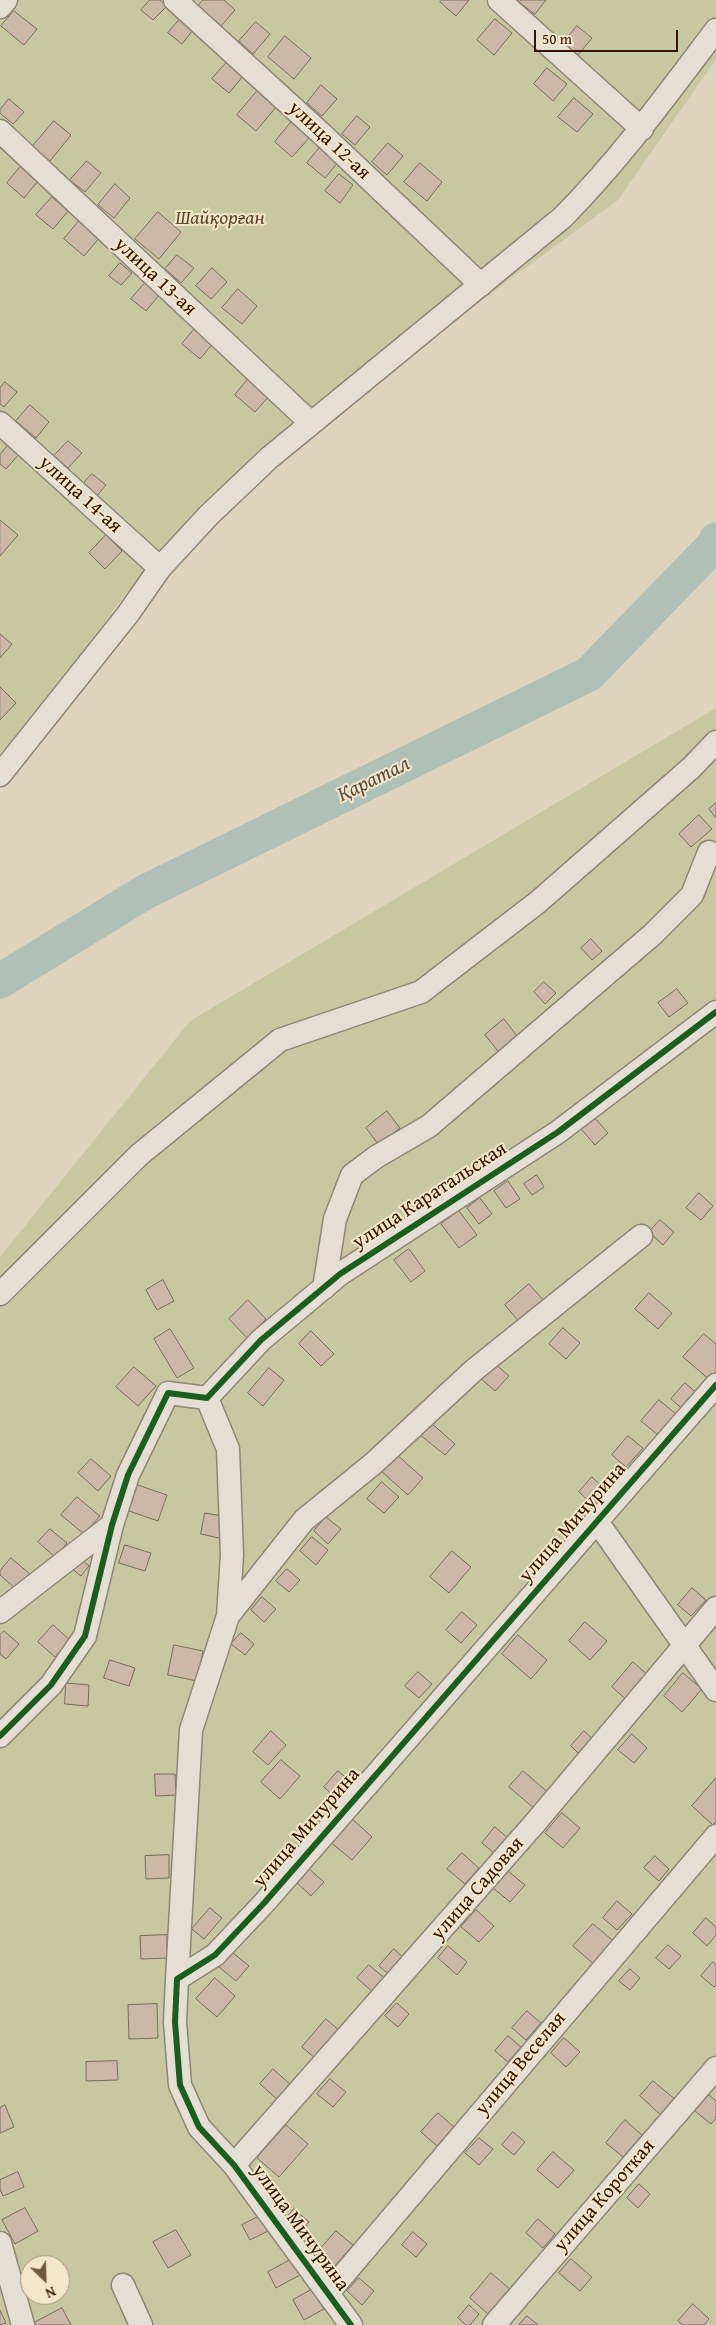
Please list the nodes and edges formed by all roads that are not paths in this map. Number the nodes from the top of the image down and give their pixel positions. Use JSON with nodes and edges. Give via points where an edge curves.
{"nodes":[{"id":1,"x":6,"y":0,"type":"edge"},
{"id":2,"x":175,"y":0,"type":"edge"},
{"id":3,"x":499,"y":0,"type":"edge"},
{"id":4,"x":0,"y":7,"type":"edge"},
{"id":5,"x":716,"y":30,"type":"edge"},
{"id":6,"x":642,"y":129,"type":"junction"},
{"id":7,"x":0,"y":131,"type":"edge"},
{"id":8,"x":481,"y":285,"type":"junction"},
{"id":9,"x":0,"y":423,"type":"edge"},
{"id":10,"x":311,"y":424,"type":"junction"},
{"id":11,"x":160,"y":568,"type":"junction"},
{"id":12,"x":716,"y":742,"type":"edge"},
{"id":13,"x":2,"y":767,"type":"edge"},
{"id":14,"x":709,"y":852,"type":"dead end"},
{"id":15,"x":716,"y":1012,"type":"edge"},
{"id":16,"x":641,"y":1236,"type":"dead end"},
{"id":17,"x":324,"y":1288,"type":"junction"},
{"id":18,"x":0,"y":1294,"type":"edge"},
{"id":19,"x":716,"y":1385,"type":"edge"},
{"id":20,"x":207,"y":1398,"type":"junction"},
{"id":21,"x":596,"y":1520,"type":"junction"},
{"id":22,"x":112,"y":1525,"type":"junction"},
{"id":23,"x":716,"y":1608,"type":"edge"},
{"id":24,"x":0,"y":1612,"type":"edge"},
{"id":25,"x":228,"y":1616,"type":"junction"},
{"id":26,"x":684,"y":1644,"type":"junction"},
{"id":27,"x":716,"y":1690,"type":"edge"},
{"id":28,"x":0,"y":1736,"type":"edge"},
{"id":29,"x":716,"y":1836,"type":"edge"},
{"id":30,"x":178,"y":1979,"type":"junction"},
{"id":31,"x":716,"y":2068,"type":"edge"},
{"id":32,"x":234,"y":2165,"type":"junction"},
{"id":33,"x":0,"y":2243,"type":"edge"},
{"id":34,"x":123,"y":2285,"type":"dead end"},
{"id":35,"x":328,"y":2293,"type":"junction"},
{"id":36,"x":23,"y":2325,"type":"edge"},
{"id":37,"x":141,"y":2325,"type":"edge"},
{"id":38,"x":351,"y":2325,"type":"edge"},
{"id":39,"x":494,"y":2325,"type":"edge"}],
"edges":[{"from":1,"to":4,"type":"street"},
{"from":2,"to":8,"type":"street","name":"улица 12-ая"},
{"from":3,"to":6,"type":"street"},
{"from":5,"to":6,"type":"street"},
{"from":6,"to":8,"type":"street","via":[[602,177],[563,216]]},
{"from":7,"to":10,"type":"street","name":"улица 13-ая"},
{"from":8,"to":10,"type":"street"},
{"from":9,"to":11,"type":"street","name":"улица 14-ая"},
{"from":10,"to":11,"type":"street","via":[[269,458],[208,516]]},
{"from":11,"to":13,"type":"street","via":[[128,614]]},
{"from":12,"to":18,"type":"street","via":[[691,768],[538,902],[421,992],[280,1040],[139,1155]]},
{"from":14,"to":17,"type":"street","via":[[692,895],[652,934],[429,1126],[376,1156],[352,1174],[335,1220]]},
{"from":15,"to":17,"type":"street","name":"улица Каратальская","via":[[558,1132],[340,1274]]},
{"from":16,"to":25,"type":"street","via":[[474,1370],[374,1463],[304,1520]]},
{"from":17,"to":20,"type":"street","name":"улица Каратальская","via":[[261,1340]]},
{"from":19,"to":21,"type":"street","name":"улица Мичурина"},
{"from":20,"to":22,"type":"street","via":[[168,1393],[128,1475]]},
{"from":20,"to":25,"type":"street","via":[[228,1449],[232,1555]]},
{"from":21,"to":26,"type":"street"},
{"from":21,"to":30,"type":"street","name":"улица Мичурина","via":[[215,1956]]},
{"from":22,"to":24,"type":"street"},
{"from":22,"to":28,"type":"street","via":[[85,1636],[51,1685]]},
{"from":23,"to":26,"type":"street","name":"улица Садовая"},
{"from":25,"to":30,"type":"street","via":[[191,1730]]},
{"from":26,"to":27,"type":"street"},
{"from":26,"to":32,"type":"street","name":"улица Садовая","via":[[535,1823]]},
{"from":29,"to":35,"type":"street","name":"улица Веселая"},
{"from":30,"to":32,"type":"street","name":"улица Мичурина","via":[[175,2022],[180,2085],[199,2127]]},
{"from":31,"to":39,"type":"street","name":"улица Короткая"},
{"from":32,"to":35,"type":"street","name":"улица Мичурина"},
{"from":33,"to":36,"type":"street"},
{"from":34,"to":37,"type":"street"},
{"from":35,"to":38,"type":"street","name":"улица Мичурина"}]}
